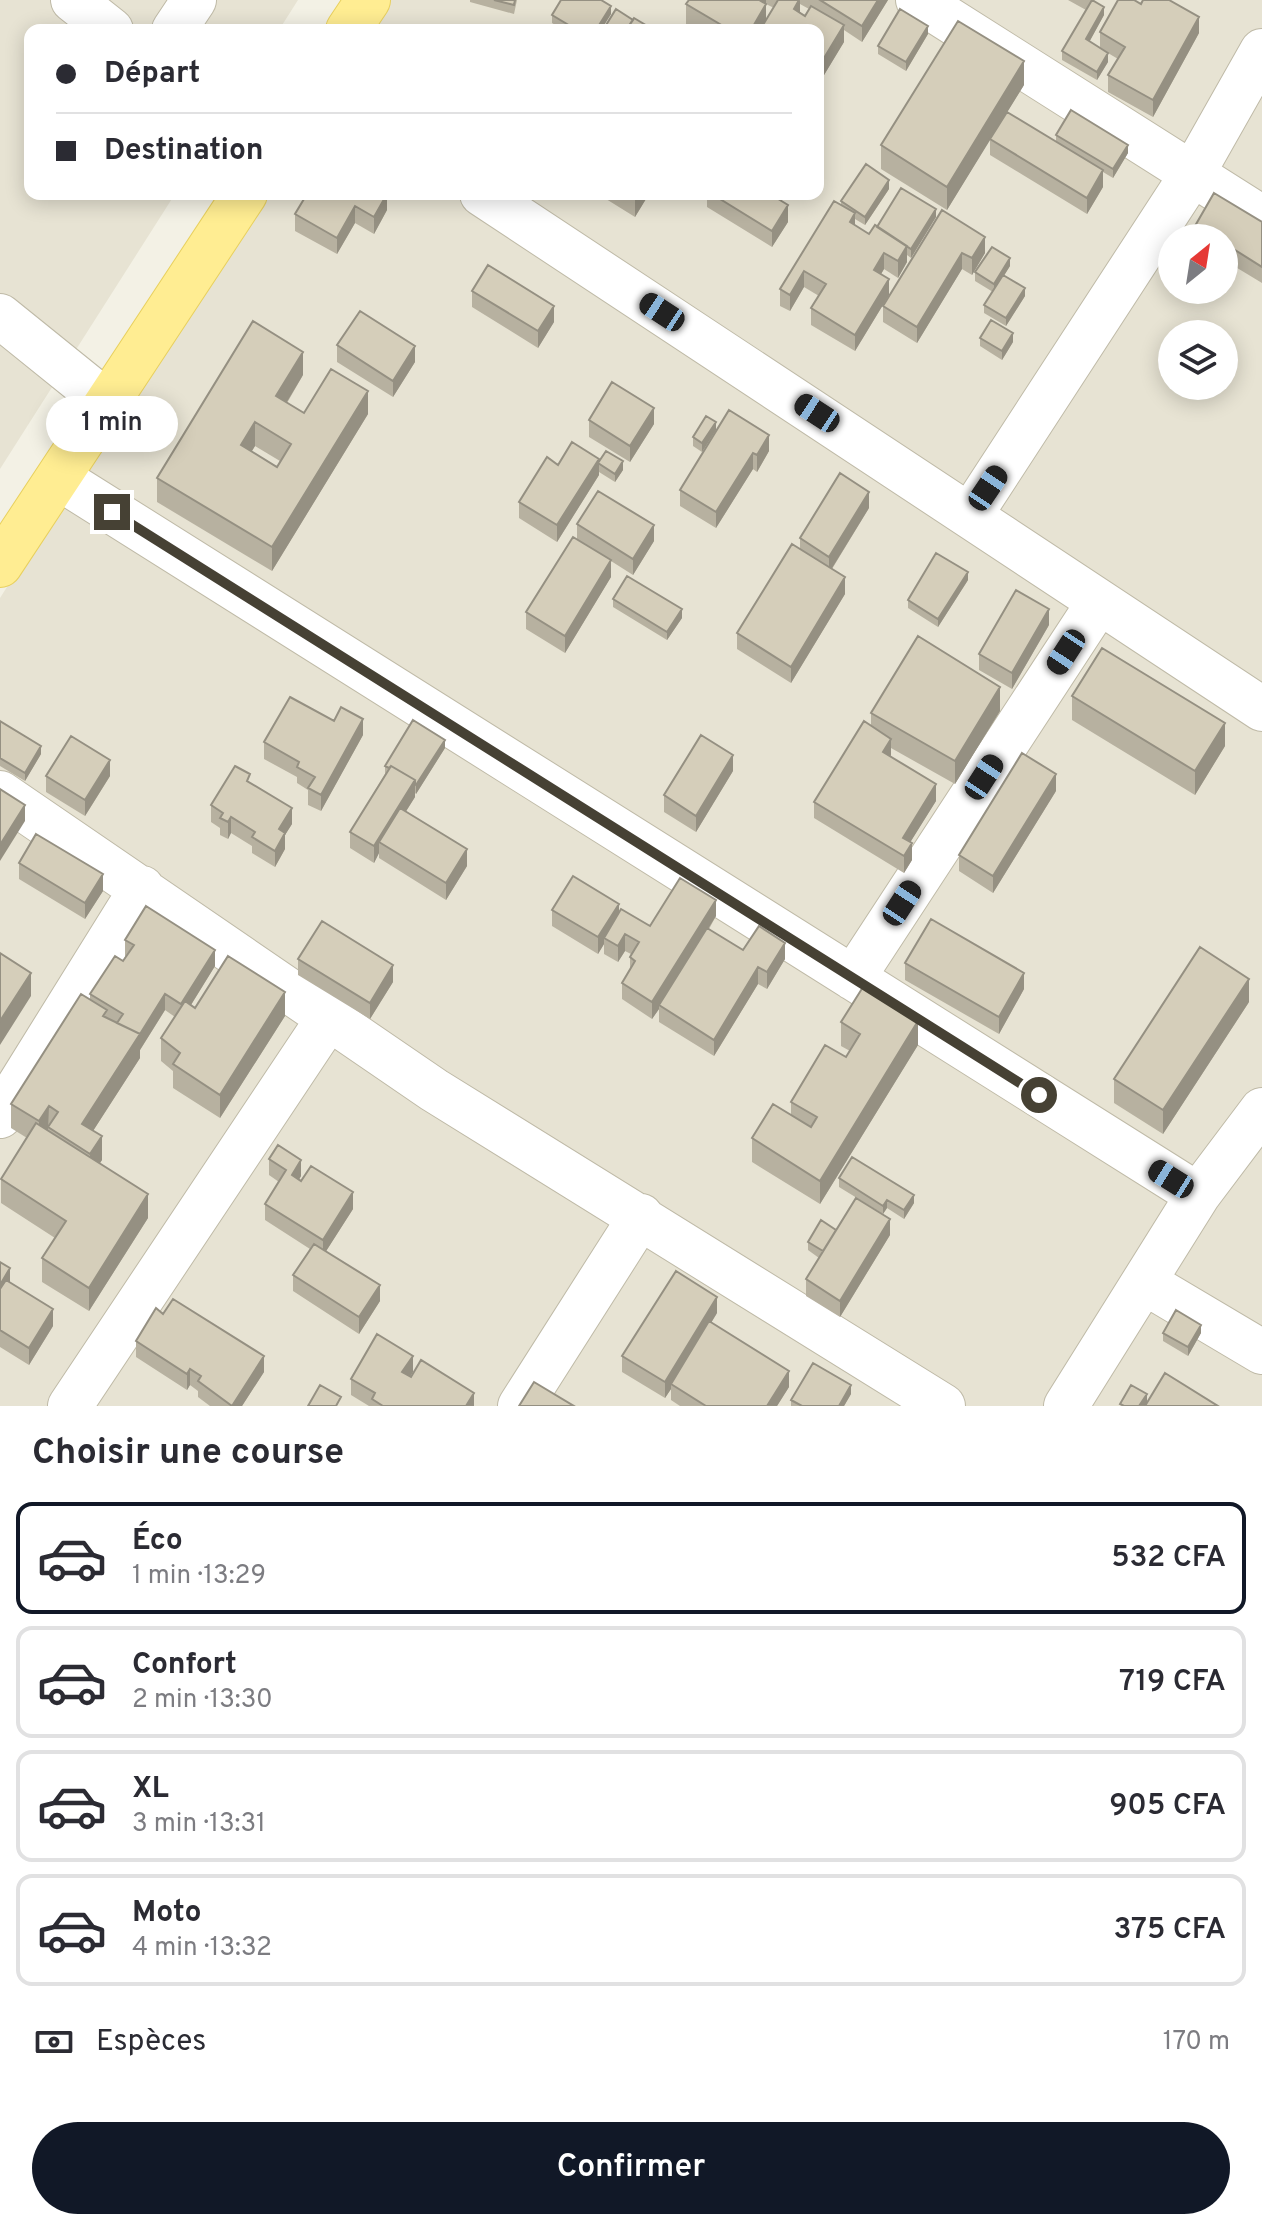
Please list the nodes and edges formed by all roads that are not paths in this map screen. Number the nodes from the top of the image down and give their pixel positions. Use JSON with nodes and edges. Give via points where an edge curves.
{"nodes":[{"id":1,"x":73,"y":0,"type":"edge"},
{"id":2,"x":194,"y":0,"type":"edge"},
{"id":3,"x":368,"y":0,"type":"edge"},
{"id":4,"x":918,"y":0,"type":"edge"},
{"id":5,"x":103,"y":24,"type":"edge"},
{"id":6,"x":178,"y":24,"type":"edge"},
{"id":7,"x":352,"y":24,"type":"edge"},
{"id":8,"x":1262,"y":51,"type":"edge"},
{"id":9,"x":1193,"y":173,"type":"junction"},
{"id":10,"x":241,"y":200,"type":"edge"},
{"id":11,"x":491,"y":200,"type":"edge"},
{"id":12,"x":1262,"y":218,"type":"edge"},
{"id":13,"x":0,"y":316,"type":"edge"},
{"id":14,"x":109,"y":404,"type":"junction"},
{"id":15,"x":59,"y":478,"type":"junction"},
{"id":16,"x":971,"y":514,"type":"junction"},
{"id":17,"x":0,"y":565,"type":"edge"},
{"id":18,"x":1099,"y":602,"type":"junction"},
{"id":19,"x":1262,"y":709,"type":"edge"},
{"id":20,"x":0,"y":793,"type":"edge"},
{"id":21,"x":142,"y":888,"type":"junction"},
{"id":22,"x":853,"y":978,"type":"junction"},
{"id":23,"x":330,"y":1016,"type":"junction"},
{"id":24,"x":1262,"y":1110,"type":"edge"},
{"id":25,"x":0,"y":1116,"type":"edge"},
{"id":26,"x":1198,"y":1195,"type":"junction"},
{"id":27,"x":641,"y":1216,"type":"junction"},
{"id":28,"x":1144,"y":1282,"type":"junction"},
{"id":29,"x":1262,"y":1352,"type":"edge"},
{"id":30,"x":70,"y":1406,"type":"edge"},
{"id":31,"x":520,"y":1406,"type":"edge"},
{"id":32,"x":943,"y":1406,"type":"edge"},
{"id":33,"x":1066,"y":1406,"type":"edge"}],
"edges":[{"from":1,"to":5,"type":"street"},
{"from":2,"to":6,"type":"street"},
{"from":3,"to":7,"type":"main road"},
{"from":4,"to":9,"type":"street"},
{"from":8,"to":9,"type":"street"},
{"from":9,"to":12,"type":"street"},
{"from":9,"to":16,"type":"street"},
{"from":10,"to":14,"type":"main road"},
{"from":11,"to":16,"type":"street"},
{"from":13,"to":14,"type":"street"},
{"from":14,"to":15,"type":"main road"},
{"from":15,"to":17,"type":"main road"},
{"from":15,"to":22,"type":"street"},
{"from":16,"to":18,"type":"street"},
{"from":18,"to":19,"type":"street"},
{"from":18,"to":22,"type":"street"},
{"from":20,"to":21,"type":"street"},
{"from":21,"to":23,"type":"street"},
{"from":21,"to":25,"type":"street"},
{"from":22,"to":26,"type":"street"},
{"from":23,"to":27,"type":"street","via":[[434,1090]]},
{"from":23,"to":30,"type":"street"},
{"from":24,"to":26,"type":"street"},
{"from":26,"to":28,"type":"street"},
{"from":27,"to":31,"type":"street"},
{"from":27,"to":32,"type":"street"},
{"from":28,"to":29,"type":"street"},
{"from":28,"to":33,"type":"street"}]}
